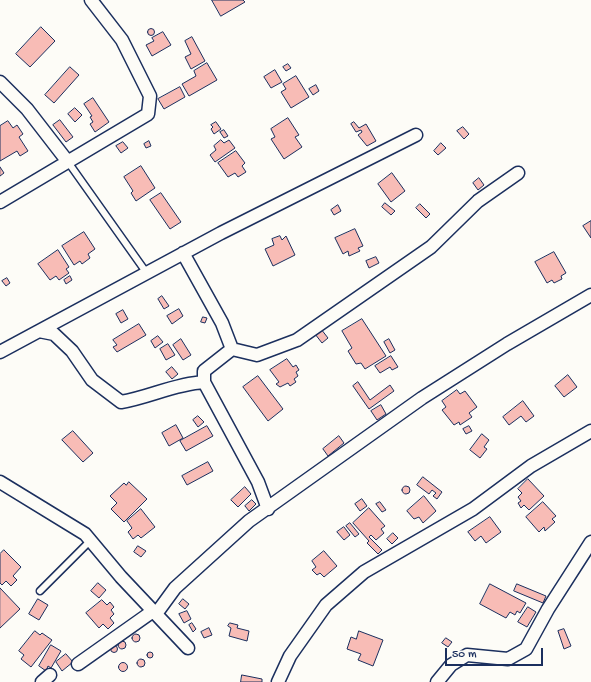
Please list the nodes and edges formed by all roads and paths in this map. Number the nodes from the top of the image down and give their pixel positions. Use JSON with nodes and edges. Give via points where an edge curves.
{"nodes":[{"id":1,"x":92,"y":0,"type":"edge"},
{"id":2,"x":0,"y":82,"type":"edge"},
{"id":3,"x":416,"y":135,"type":"dead end"},
{"id":4,"x":68,"y":162,"type":"junction"},
{"id":5,"x":518,"y":173,"type":"dead end"},
{"id":6,"x":0,"y":202,"type":"edge"},
{"id":7,"x":182,"y":253,"type":"junction"},
{"id":8,"x":146,"y":272,"type":"junction"},
{"id":9,"x":591,"y":294,"type":"edge"},
{"id":10,"x":39,"y":331,"type":"junction"},
{"id":11,"x":232,"y":349,"type":"junction"},
{"id":12,"x":0,"y":352,"type":"edge"},
{"id":13,"x":204,"y":382,"type":"junction"},
{"id":14,"x":591,"y":431,"type":"edge"},
{"id":15,"x":0,"y":482,"type":"edge"},
{"id":16,"x":268,"y":509,"type":"junction"},
{"id":17,"x":91,"y":540,"type":"junction"},
{"id":18,"x":591,"y":542,"type":"edge"},
{"id":19,"x":40,"y":591,"type":"dead end"},
{"id":20,"x":155,"y":612,"type":"junction"},
{"id":21,"x":188,"y":648,"type":"dead end"},
{"id":22,"x":78,"y":664,"type":"dead end"},
{"id":23,"x":278,"y":682,"type":"edge"},
{"id":24,"x":437,"y":682,"type":"edge"}],
"edges":[{"from":1,"to":4,"type":"street","via":[[126,47],[150,96],[148,114]]},
{"from":2,"to":4,"type":"street","via":[[27,109]]},
{"from":3,"to":7,"type":"street"},
{"from":4,"to":6,"type":"street"},
{"from":4,"to":8,"type":"lane"},
{"from":5,"to":11,"type":"street","via":[[478,201],[430,247],[297,340],[257,355]]},
{"from":7,"to":8,"type":"street"},
{"from":7,"to":11,"type":"street","via":[[222,322]]},
{"from":8,"to":10,"type":"street"},
{"from":9,"to":16,"type":"street","via":[[422,398]]},
{"from":10,"to":12,"type":"street"},
{"from":10,"to":13,"type":"street","via":[[54,334],[72,351],[92,380],[121,402],[139,399],[185,383]]},
{"from":11,"to":13,"type":"street","via":[[204,370]]},
{"from":13,"to":16,"type":"street","via":[[258,482]]},
{"from":14,"to":23,"type":"street","via":[[531,466],[473,509],[364,572],[326,605],[290,656]]},
{"from":15,"to":17,"type":"street"},
{"from":16,"to":20,"type":"street","via":[[249,521],[175,588]]},
{"from":17,"to":19,"type":"lane"},
{"from":17,"to":20,"type":"street","via":[[121,577]]},
{"from":18,"to":24,"type":"street","via":[[526,649],[508,659],[467,655],[451,665]]},
{"from":20,"to":21,"type":"street"},
{"from":20,"to":22,"type":"street"}]}
